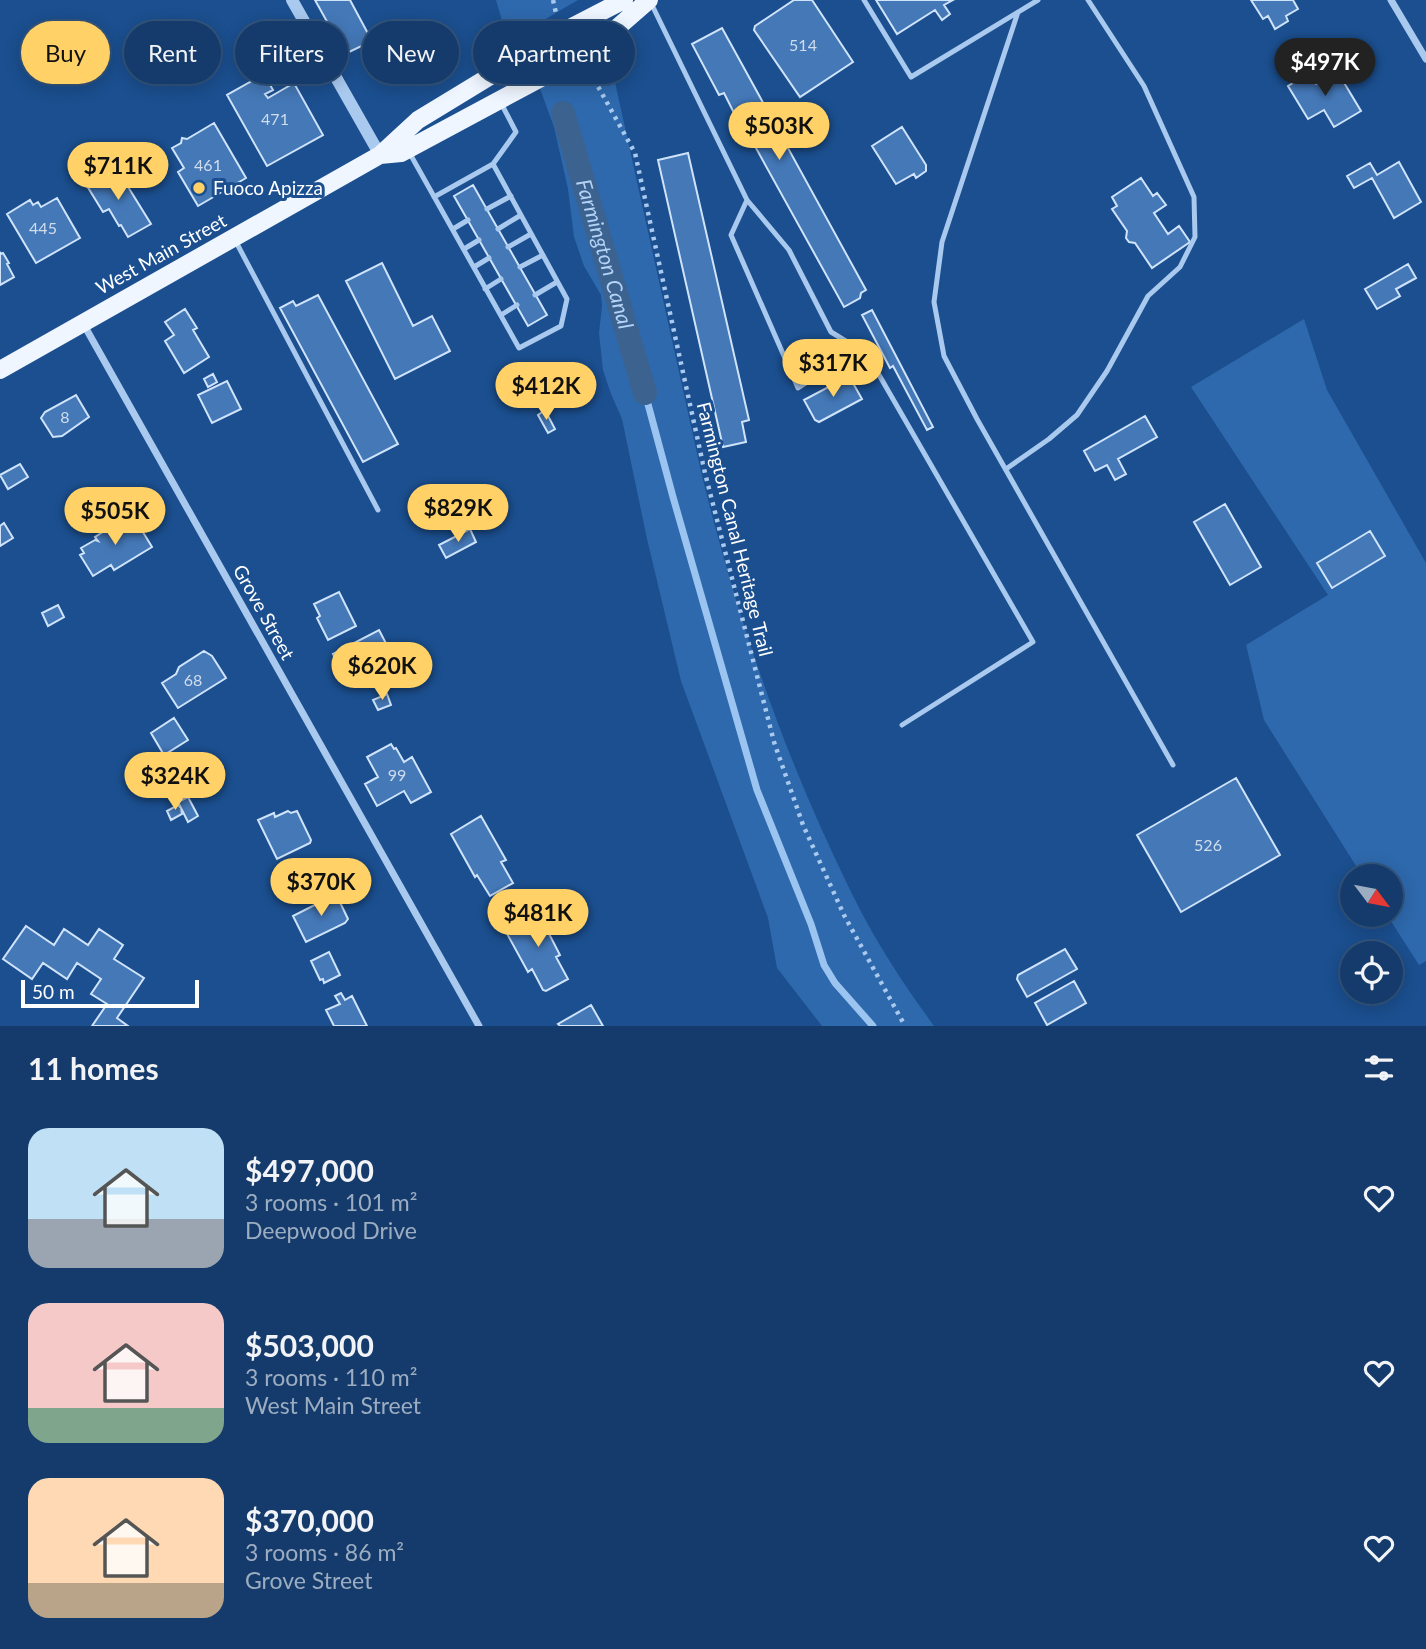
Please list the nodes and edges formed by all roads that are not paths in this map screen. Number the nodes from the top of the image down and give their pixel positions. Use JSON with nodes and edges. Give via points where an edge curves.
{"nodes":[{"id":1,"x":292,"y":0,"type":"edge"},
{"id":2,"x":624,"y":0,"type":"edge"},
{"id":3,"x":649,"y":0,"type":"edge"},
{"id":4,"x":864,"y":0,"type":"edge"},
{"id":5,"x":1038,"y":0,"type":"edge"},
{"id":6,"x":1088,"y":0,"type":"edge"},
{"id":7,"x":1391,"y":0,"type":"edge"},
{"id":8,"x":1018,"y":12,"type":"junction"},
{"id":9,"x":1426,"y":59,"type":"edge"},
{"id":10,"x":499,"y":100,"type":"junction"},
{"id":11,"x":407,"y":150,"type":"junction"},
{"id":12,"x":380,"y":155,"type":"junction"},
{"id":13,"x":493,"y":164,"type":"junction"},
{"id":14,"x":510,"y":196,"type":"junction"},
{"id":15,"x":434,"y":197,"type":"junction"},
{"id":16,"x":747,"y":200,"type":"junction"},
{"id":17,"x":486,"y":209,"type":"dead end"},
{"id":18,"x":521,"y":215,"type":"junction"},
{"id":19,"x":468,"y":220,"type":"dead end"},
{"id":20,"x":453,"y":229,"type":"junction"},
{"id":21,"x":498,"y":229,"type":"dead end"},
{"id":22,"x":531,"y":234,"type":"junction"},
{"id":23,"x":234,"y":237,"type":"junction"},
{"id":24,"x":479,"y":240,"type":"dead end"},
{"id":25,"x":508,"y":247,"type":"dead end"},
{"id":26,"x":464,"y":249,"type":"junction"},
{"id":27,"x":542,"y":255,"type":"junction"},
{"id":28,"x":489,"y":258,"type":"dead end"},
{"id":29,"x":474,"y":267,"type":"junction"},
{"id":30,"x":520,"y":267,"type":"dead end"},
{"id":31,"x":501,"y":279,"type":"dead end"},
{"id":32,"x":557,"y":282,"type":"junction"},
{"id":33,"x":485,"y":289,"type":"junction"},
{"id":34,"x":535,"y":295,"type":"dead end"},
{"id":35,"x":517,"y":305,"type":"dead end"},
{"id":36,"x":500,"y":315,"type":"junction"},
{"id":37,"x":83,"y":323,"type":"junction"},
{"id":38,"x":854,"y":346,"type":"junction"},
{"id":39,"x":0,"y":370,"type":"edge"},
{"id":40,"x":1006,"y":469,"type":"junction"},
{"id":41,"x":378,"y":510,"type":"dead end"},
{"id":42,"x":902,"y":725,"type":"dead end"},
{"id":43,"x":1173,"y":765,"type":"dead end"},
{"id":44,"x":479,"y":1026,"type":"edge"}],
"edges":[{"from":1,"to":12,"type":"street"},
{"from":2,"to":12,"type":"main road","name":"West Main Street","via":[[418,120]]},
{"from":3,"to":10,"type":"main road","name":"West Main Street","via":[[602,41]]},
{"from":3,"to":16,"type":"lane"},
{"from":4,"to":8,"type":"lane","via":[[911,78]]},
{"from":5,"to":8,"type":"lane"},
{"from":6,"to":40,"type":"lane","via":[[1144,86],[1194,197],[1195,237],[1180,267],[1148,296],[1077,415]]},
{"from":7,"to":9,"type":"street"},
{"from":8,"to":40,"type":"lane","via":[[942,242],[934,302],[944,356]]},
{"from":10,"to":11,"type":"main road","name":"West Main Street"},
{"from":10,"to":13,"type":"lane","via":[[516,132]]},
{"from":11,"to":12,"type":"main road","name":"West Main Street"},
{"from":11,"to":15,"type":"lane"},
{"from":12,"to":23,"type":"main road","name":"West Main Street"},
{"from":13,"to":14,"type":"lane"},
{"from":13,"to":15,"type":"lane"},
{"from":14,"to":17,"type":"lane"},
{"from":14,"to":18,"type":"lane"},
{"from":15,"to":20,"type":"lane"},
{"from":16,"to":38,"type":"lane","via":[[789,250],[831,332]]},
{"from":16,"to":38,"type":"lane","via":[[731,235],[798,388]]},
{"from":18,"to":21,"type":"lane"},
{"from":18,"to":22,"type":"lane"},
{"from":19,"to":20,"type":"lane"},
{"from":20,"to":26,"type":"lane"},
{"from":22,"to":25,"type":"lane"},
{"from":22,"to":27,"type":"lane"},
{"from":23,"to":37,"type":"main road","name":"West Main Street"},
{"from":23,"to":41,"type":"lane"},
{"from":24,"to":26,"type":"lane"},
{"from":26,"to":29,"type":"lane"},
{"from":27,"to":30,"type":"lane"},
{"from":27,"to":32,"type":"lane"},
{"from":28,"to":29,"type":"lane"},
{"from":29,"to":33,"type":"lane"},
{"from":31,"to":33,"type":"lane"},
{"from":32,"to":34,"type":"lane"},
{"from":32,"to":36,"type":"lane","via":[[566,299],[561,326],[519,348]]},
{"from":33,"to":36,"type":"lane"},
{"from":35,"to":36,"type":"lane"},
{"from":37,"to":39,"type":"main road","name":"West Main Street"},
{"from":37,"to":44,"type":"street","name":"Grove Street"},
{"from":38,"to":42,"type":"lane","via":[[867,354],[1033,642]]},
{"from":40,"to":43,"type":"lane"}]}
